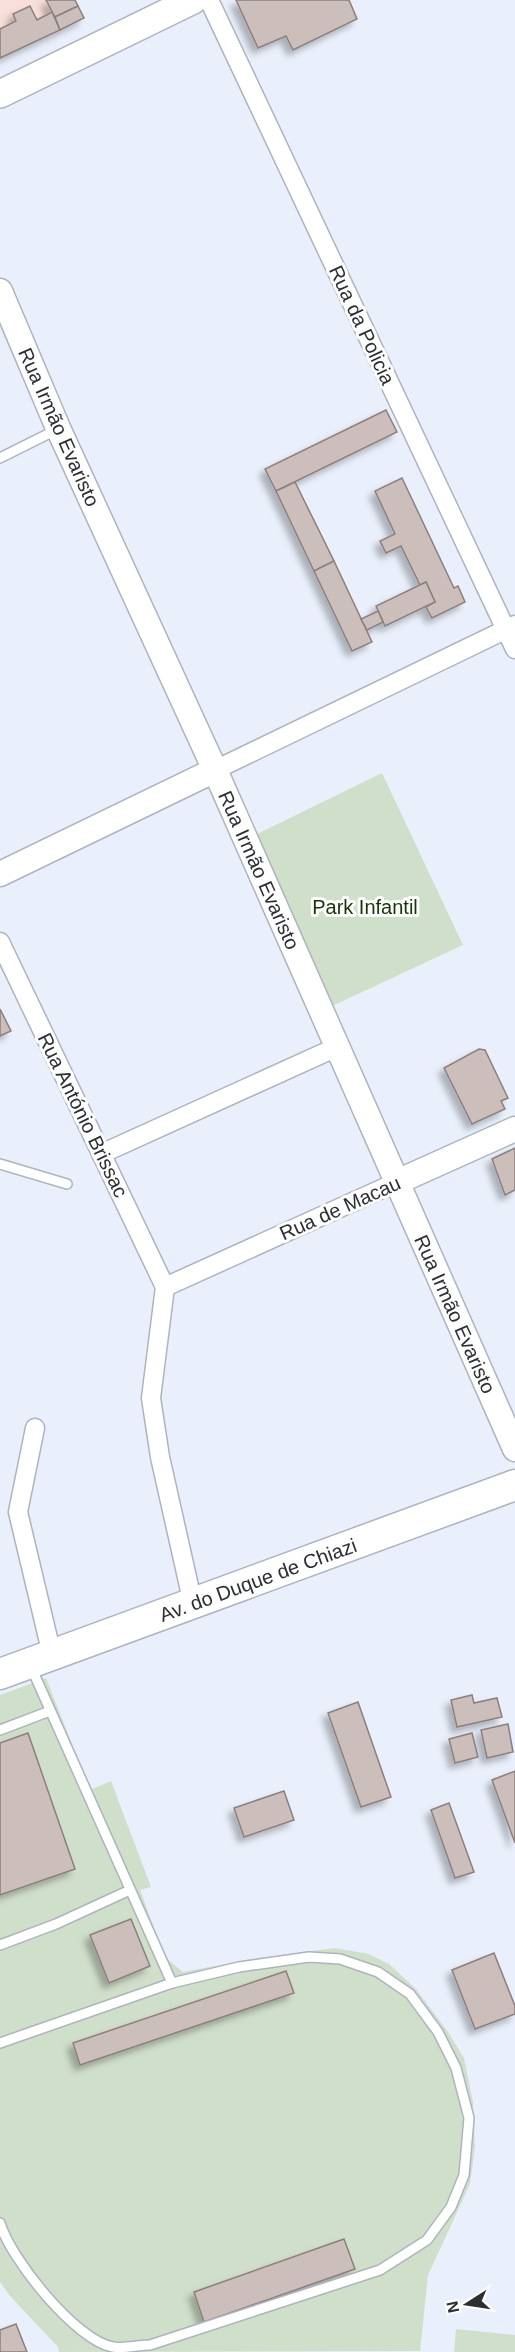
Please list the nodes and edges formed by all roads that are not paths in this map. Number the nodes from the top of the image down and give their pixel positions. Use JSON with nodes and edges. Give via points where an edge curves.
{"nodes":[{"id":1,"x":193,"y":0,"type":"edge"},
{"id":2,"x":209,"y":0,"type":"edge"},
{"id":3,"x":0,"y":94,"type":"edge"},
{"id":4,"x":0,"y":291,"type":"edge"},
{"id":5,"x":58,"y":428,"type":"junction"},
{"id":6,"x":0,"y":458,"type":"edge"},
{"id":7,"x":510,"y":628,"type":"edge"},
{"id":8,"x":515,"y":650,"type":"edge"},
{"id":9,"x":215,"y":770,"type":"junction"},
{"id":10,"x":0,"y":874,"type":"edge"},
{"id":11,"x":0,"y":942,"type":"edge"},
{"id":12,"x":337,"y":1047,"type":"junction"},
{"id":13,"x":515,"y":1129,"type":"edge"},
{"id":14,"x":101,"y":1154,"type":"junction"},
{"id":15,"x":0,"y":1164,"type":"edge"},
{"id":16,"x":397,"y":1182,"type":"junction"},
{"id":17,"x":67,"y":1184,"type":"dead end"},
{"id":18,"x":165,"y":1287,"type":"junction"},
{"id":19,"x":35,"y":1428,"type":"dead end"},
{"id":20,"x":515,"y":1449,"type":"edge"},
{"id":21,"x":515,"y":1485,"type":"edge"},
{"id":22,"x":193,"y":1604,"type":"junction"},
{"id":23,"x":41,"y":1659,"type":"junction"},
{"id":24,"x":0,"y":1674,"type":"edge"},
{"id":25,"x":50,"y":1711,"type":"junction"},
{"id":26,"x":0,"y":1730,"type":"edge"},
{"id":27,"x":130,"y":1890,"type":"junction"},
{"id":28,"x":0,"y":1945,"type":"edge"},
{"id":29,"x":172,"y":1983,"type":"junction"},
{"id":30,"x":0,"y":2043,"type":"edge"},
{"id":31,"x":0,"y":2223,"type":"edge"}],
"edges":[{"from":1,"to":3,"type":"main road"},
{"from":2,"to":7,"type":"street","name":"Rua da Policia"},
{"from":4,"to":5,"type":"street","name":"Rua Irmão Evaristo"},
{"from":5,"to":6,"type":"lane"},
{"from":5,"to":9,"type":"street","name":"Rua Irmão Evaristo"},
{"from":7,"to":8,"type":"street","name":"Rua da Policia"},
{"from":7,"to":9,"type":"street"},
{"from":9,"to":10,"type":"street"},
{"from":9,"to":12,"type":"street","name":"Rua Irmão Evaristo"},
{"from":11,"to":14,"type":"street","name":"Rua António Brissac"},
{"from":12,"to":14,"type":"street"},
{"from":12,"to":16,"type":"street","name":"Rua Irmão Evaristo"},
{"from":13,"to":16,"type":"street","name":"Rua de Macau"},
{"from":14,"to":18,"type":"street","name":"Rua António Brissac"},
{"from":15,"to":17,"type":"lane"},
{"from":16,"to":18,"type":"street","name":"Rua de Macau"},
{"from":16,"to":20,"type":"street","name":"Rua Irmão Evaristo"},
{"from":18,"to":22,"type":"street","via":[[151,1398]]},
{"from":19,"to":23,"type":"street","via":[[18,1512]]},
{"from":21,"to":22,"type":"main road","name":"Av. do Duque de Chiazi"},
{"from":22,"to":23,"type":"main road","name":"Av. do Duque de Chiazi"},
{"from":23,"to":24,"type":"main road","name":"Av. do Duque de Chiazi"},
{"from":23,"to":25,"type":"lane"},
{"from":25,"to":26,"type":"lane"},
{"from":25,"to":27,"type":"lane"},
{"from":27,"to":28,"type":"lane"},
{"from":27,"to":29,"type":"lane"},
{"from":29,"to":30,"type":"lane"},
{"from":29,"to":31,"type":"lane","via":[[239,1967],[309,1957],[340,1959],[378,1972],[410,1994],[438,2031],[452,2059],[469,2118],[464,2175],[451,2207],[427,2240],[380,2270],[150,2345],[112,2347],[82,2333],[34,2282]]}]}
